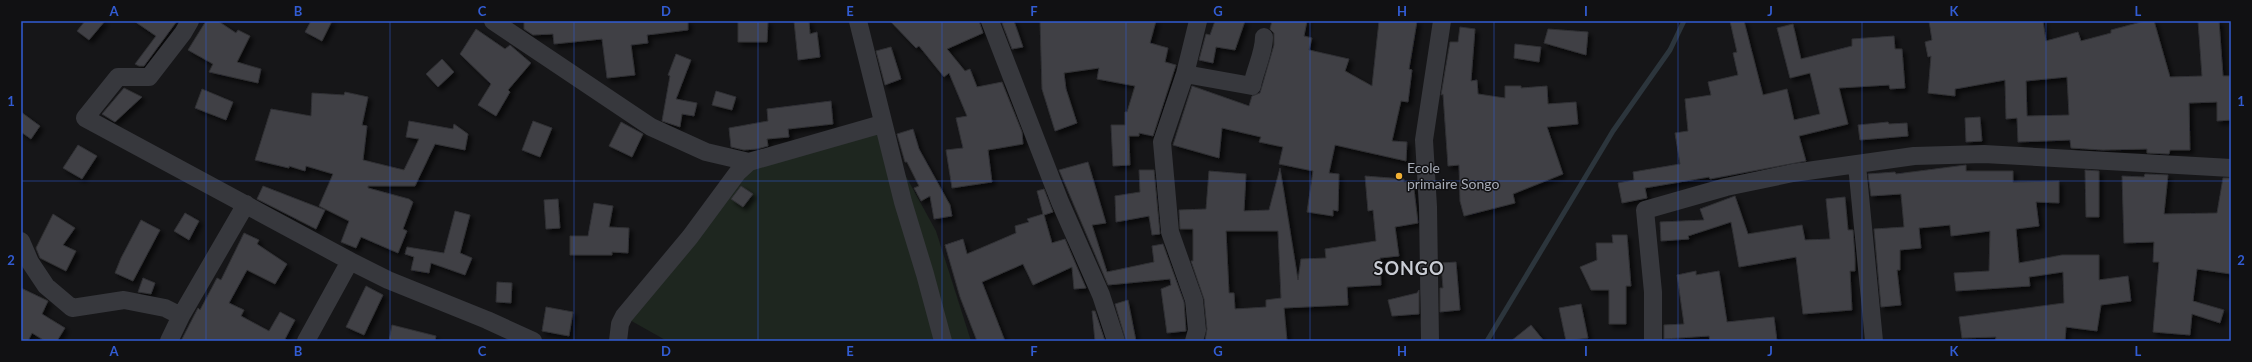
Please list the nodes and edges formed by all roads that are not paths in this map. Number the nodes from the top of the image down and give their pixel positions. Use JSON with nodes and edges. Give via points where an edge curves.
{"nodes":[{"id":1,"x":190,"y":21,"type":"edge"},
{"id":2,"x":493,"y":21,"type":"edge"},
{"id":3,"x":858,"y":21,"type":"edge"},
{"id":4,"x":990,"y":21,"type":"edge"},
{"id":5,"x":1198,"y":21,"type":"edge"},
{"id":6,"x":1442,"y":21,"type":"edge"},
{"id":7,"x":1264,"y":38,"type":"dead end"},
{"id":8,"x":1185,"y":74,"type":"junction"},
{"id":9,"x":882,"y":124,"type":"junction"},
{"id":10,"x":749,"y":162,"type":"junction"},
{"id":11,"x":1857,"y":165,"type":"junction"},
{"id":12,"x":2231,"y":168,"type":"edge"},
{"id":13,"x":246,"y":204,"type":"junction"},
{"id":14,"x":21,"y":241,"type":"edge"},
{"id":15,"x":350,"y":261,"type":"junction"},
{"id":16,"x":181,"y":316,"type":"junction"},
{"id":17,"x":169,"y":341,"type":"edge"},
{"id":18,"x":306,"y":341,"type":"edge"},
{"id":19,"x":533,"y":341,"type":"edge"},
{"id":20,"x":618,"y":341,"type":"edge"},
{"id":21,"x":943,"y":341,"type":"edge"},
{"id":22,"x":1116,"y":341,"type":"edge"},
{"id":23,"x":1194,"y":341,"type":"edge"},
{"id":24,"x":1430,"y":341,"type":"edge"},
{"id":25,"x":1653,"y":341,"type":"edge"},
{"id":26,"x":1874,"y":341,"type":"edge"}],
"edges":[{"from":1,"to":13,"type":"street","via":[[149,77],[118,77],[85,118]]},
{"from":2,"to":10,"type":"street","via":[[651,127],[706,152]]},
{"from":3,"to":9,"type":"street"},
{"from":4,"to":22,"type":"street","via":[[1060,202],[1101,295]]},
{"from":5,"to":8,"type":"street"},
{"from":6,"to":24,"type":"street","via":[[1424,140]]},
{"from":7,"to":8,"type":"street","via":[[1264,47],[1252,86]]},
{"from":8,"to":23,"type":"street","via":[[1162,142],[1170,232],[1194,300],[1198,330]]},
{"from":9,"to":10,"type":"street"},
{"from":9,"to":21,"type":"street"},
{"from":10,"to":20,"type":"street","via":[[738,172],[690,237],[624,316],[620,324]]},
{"from":11,"to":12,"type":"street","via":[[1914,156],[1984,154]]},
{"from":11,"to":25,"type":"street","via":[[1793,173],[1726,187],[1645,210],[1653,292]]},
{"from":11,"to":26,"type":"street"},
{"from":13,"to":15,"type":"street"},
{"from":13,"to":16,"type":"street"},
{"from":14,"to":16,"type":"street","via":[[30,262],[46,286],[72,308],[124,300],[165,308]]},
{"from":15,"to":18,"type":"street"},
{"from":15,"to":19,"type":"street","via":[[388,280]]},
{"from":16,"to":17,"type":"street"}]}
